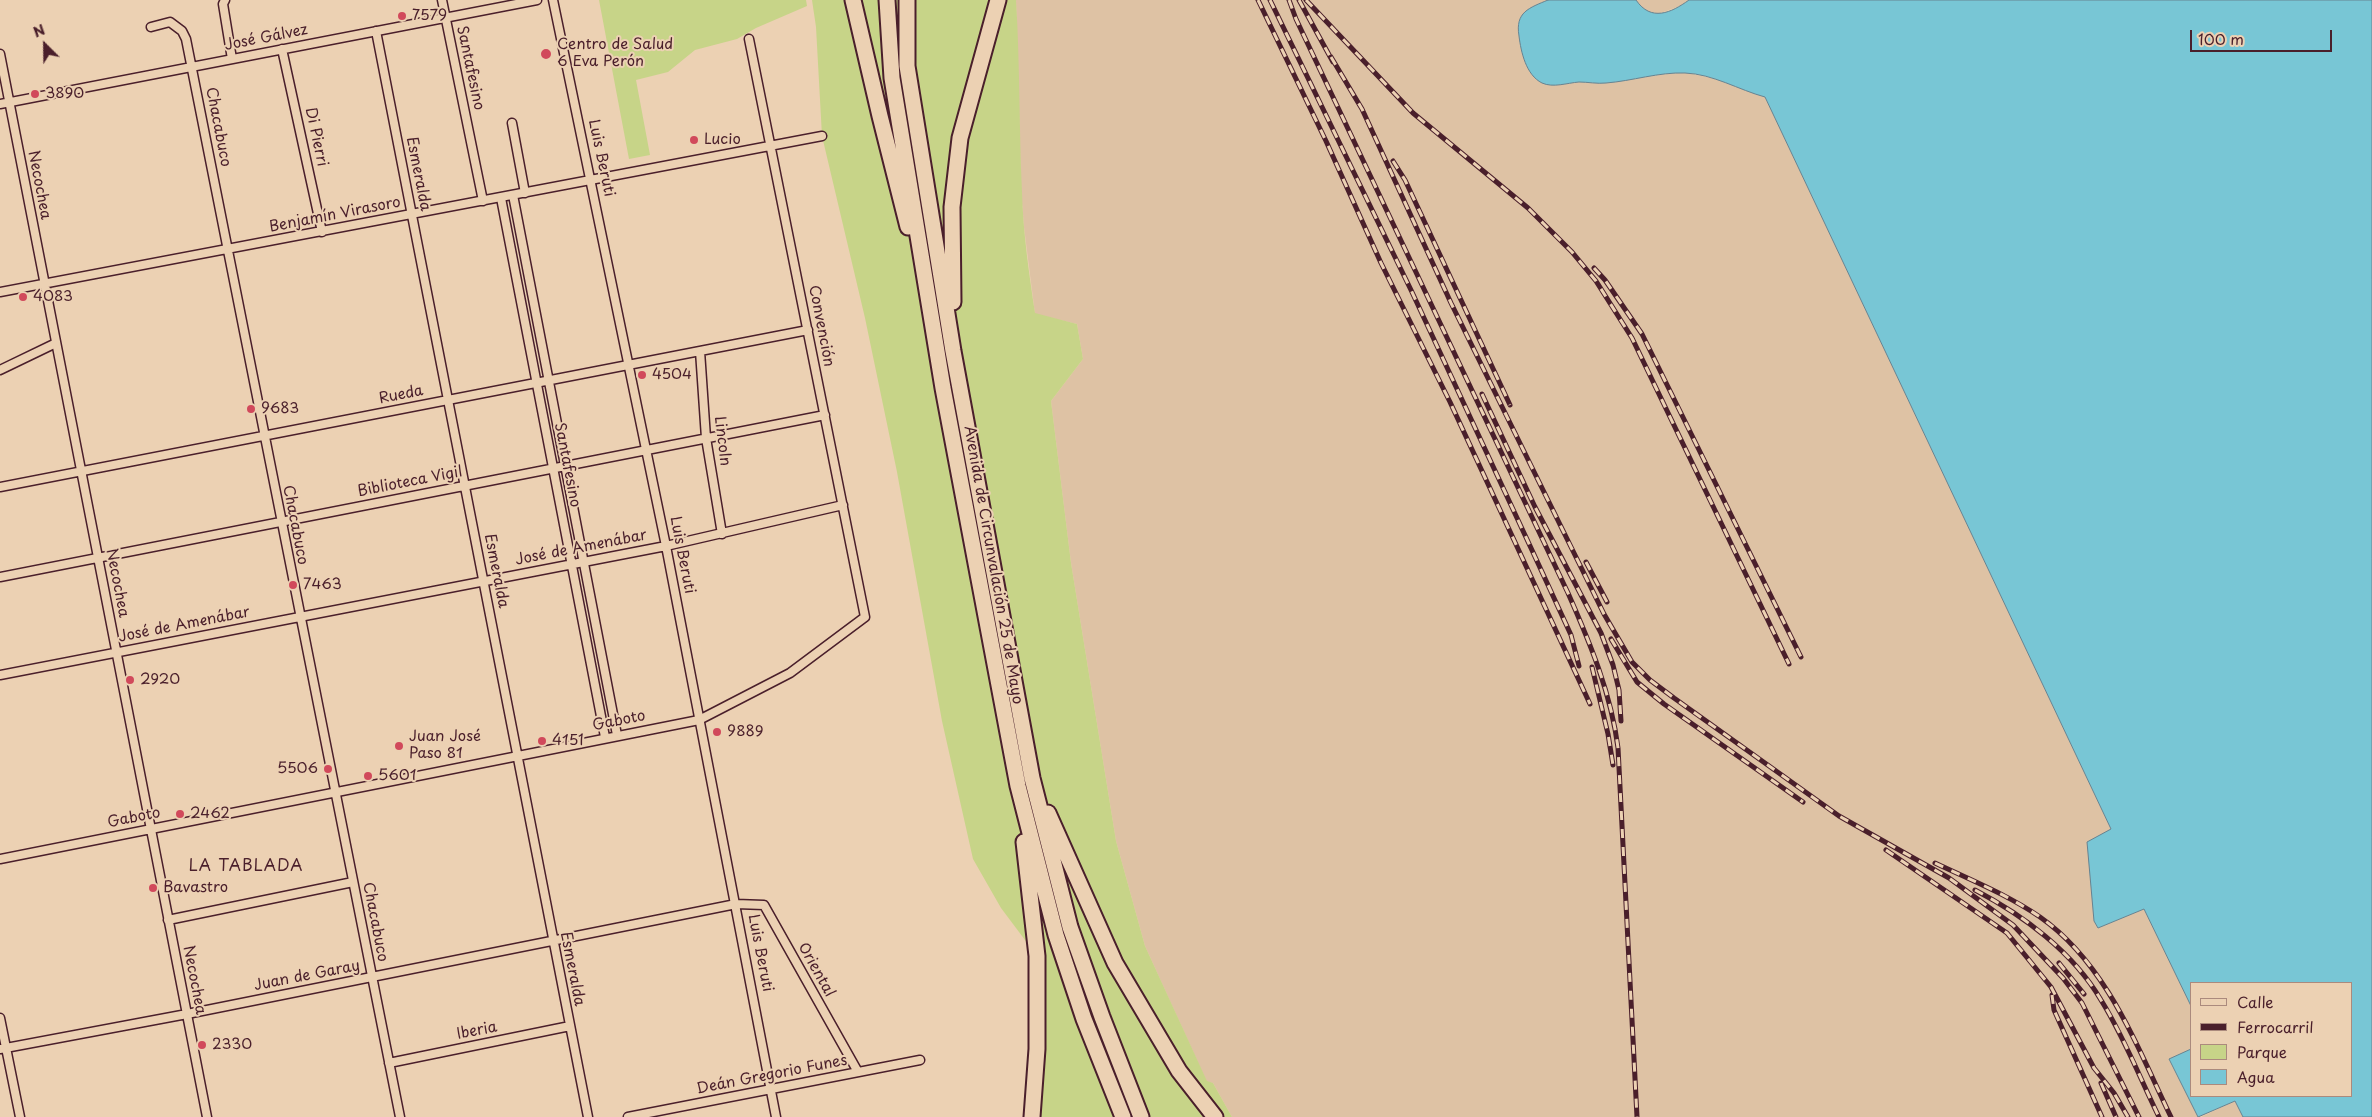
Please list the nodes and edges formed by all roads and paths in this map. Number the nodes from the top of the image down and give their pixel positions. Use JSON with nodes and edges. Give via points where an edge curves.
{"nodes":[{"id":1,"x":225,"y":0,"type":"edge"},
{"id":2,"x":442,"y":0,"type":"edge"},
{"id":3,"x":536,"y":0,"type":"edge"},
{"id":4,"x":553,"y":0,"type":"edge"},
{"id":5,"x":853,"y":0,"type":"edge"},
{"id":6,"x":887,"y":0,"type":"edge"},
{"id":7,"x":907,"y":0,"type":"edge"},
{"id":8,"x":998,"y":0,"type":"edge"},
{"id":9,"x":445,"y":18,"type":"junction"},
{"id":10,"x":151,"y":27,"type":"dead end"},
{"id":11,"x":376,"y":31,"type":"junction"},
{"id":12,"x":749,"y":40,"type":"dead end"},
{"id":13,"x":282,"y":49,"type":"junction"},
{"id":14,"x":0,"y":54,"type":"edge"},
{"id":15,"x":232,"y":59,"type":"junction"},
{"id":16,"x":192,"y":67,"type":"junction"},
{"id":17,"x":9,"y":102,"type":"junction"},
{"id":18,"x":0,"y":104,"type":"edge"},
{"id":19,"x":512,"y":123,"type":"dead end"},
{"id":20,"x":822,"y":136,"type":"dead end"},
{"id":21,"x":771,"y":146,"type":"junction"},
{"id":22,"x":592,"y":181,"type":"junction"},
{"id":23,"x":525,"y":193,"type":"junction"},
{"id":24,"x":513,"y":196,"type":"junction"},
{"id":25,"x":501,"y":198,"type":"junction"},
{"id":26,"x":483,"y":201,"type":"junction"},
{"id":27,"x":412,"y":215,"type":"junction"},
{"id":28,"x":322,"y":232,"type":"junction"},
{"id":29,"x":228,"y":249,"type":"junction"},
{"id":30,"x":44,"y":284,"type":"junction"},
{"id":31,"x":0,"y":292,"type":"edge"},
{"id":32,"x":933,"y":323,"type":"junction"},
{"id":33,"x":808,"y":330,"type":"junction"},
{"id":34,"x":56,"y":343,"type":"junction"},
{"id":35,"x":700,"y":351,"type":"junction"},
{"id":36,"x":953,"y":351,"type":"junction"},
{"id":37,"x":629,"y":365,"type":"junction"},
{"id":38,"x":0,"y":370,"type":"edge"},
{"id":39,"x":549,"y":381,"type":"junction"},
{"id":40,"x":537,"y":384,"type":"junction"},
{"id":41,"x":449,"y":400,"type":"junction"},
{"id":42,"x":825,"y":415,"type":"junction"},
{"id":43,"x":263,"y":436,"type":"junction"},
{"id":44,"x":706,"y":438,"type":"junction"},
{"id":45,"x":646,"y":450,"type":"junction"},
{"id":46,"x":566,"y":466,"type":"junction"},
{"id":47,"x":553,"y":468,"type":"junction"},
{"id":48,"x":81,"y":471,"type":"junction"},
{"id":49,"x":465,"y":485,"type":"junction"},
{"id":50,"x":0,"y":487,"type":"edge"},
{"id":51,"x":843,"y":505,"type":"junction"},
{"id":52,"x":280,"y":522,"type":"junction"},
{"id":53,"x":722,"y":534,"type":"junction"},
{"id":54,"x":666,"y":546,"type":"junction"},
{"id":55,"x":98,"y":558,"type":"junction"},
{"id":56,"x":584,"y":562,"type":"junction"},
{"id":57,"x":572,"y":564,"type":"junction"},
{"id":58,"x":0,"y":577,"type":"edge"},
{"id":59,"x":483,"y":580,"type":"junction"},
{"id":60,"x":300,"y":617,"type":"junction"},
{"id":61,"x":865,"y":617,"type":"joint"},
{"id":62,"x":116,"y":652,"type":"junction"},
{"id":63,"x":0,"y":675,"type":"edge"},
{"id":64,"x":699,"y":720,"type":"junction"},
{"id":65,"x":617,"y":735,"type":"junction"},
{"id":66,"x":605,"y":737,"type":"junction"},
{"id":67,"x":516,"y":755,"type":"junction"},
{"id":68,"x":1032,"y":778,"type":"junction"},
{"id":69,"x":1018,"y":786,"type":"junction"},
{"id":70,"x":335,"y":792,"type":"junction"},
{"id":71,"x":151,"y":829,"type":"junction"},
{"id":72,"x":0,"y":859,"type":"edge"},
{"id":73,"x":353,"y":882,"type":"junction"},
{"id":74,"x":736,"y":904,"type":"junction"},
{"id":75,"x":168,"y":920,"type":"junction"},
{"id":76,"x":552,"y":941,"type":"junction"},
{"id":77,"x":372,"y":977,"type":"junction"},
{"id":78,"x":187,"y":1014,"type":"junction"},
{"id":79,"x":0,"y":1018,"type":"edge"},
{"id":80,"x":570,"y":1026,"type":"junction"},
{"id":81,"x":3,"y":1049,"type":"edge"},
{"id":82,"x":920,"y":1060,"type":"dead end"},
{"id":83,"x":389,"y":1063,"type":"junction"},
{"id":84,"x":858,"y":1072,"type":"junction"},
{"id":85,"x":771,"y":1089,"type":"junction"},
{"id":86,"x":20,"y":1117,"type":"edge"},
{"id":87,"x":207,"y":1117,"type":"edge"},
{"id":88,"x":400,"y":1117,"type":"edge"},
{"id":89,"x":588,"y":1117,"type":"edge"},
{"id":90,"x":628,"y":1117,"type":"edge"},
{"id":91,"x":776,"y":1117,"type":"edge"},
{"id":92,"x":1032,"y":1117,"type":"edge"},
{"id":93,"x":1122,"y":1117,"type":"edge"},
{"id":94,"x":1141,"y":1117,"type":"edge"},
{"id":95,"x":1215,"y":1117,"type":"edge"}],
"edges":[{"from":1,"to":15,"type":"street"},
{"from":2,"to":9,"type":"street","name":"Santafesino"},
{"from":3,"to":9,"type":"street","name":"José Gálvez"},
{"from":4,"to":22,"type":"street","name":"Luis Beruti"},
{"from":5,"to":32,"type":"highway"},
{"from":6,"to":32,"type":"highway","name":"Avenida de Circunvalación 25 de Mayo","via":[[892,78]]},
{"from":7,"to":36,"type":"highway","name":"Avenida de Circunvalación 25 de Mayo","via":[[908,66]]},
{"from":8,"to":36,"type":"highway","via":[[960,138],[952,207]]},
{"from":9,"to":11,"type":"street","name":"José Gálvez"},
{"from":9,"to":26,"type":"street","name":"Santafesino"},
{"from":10,"to":16,"type":"street","name":"Chacabuco","via":[[170,22],[182,31]]},
{"from":11,"to":13,"type":"street","name":"José Gálvez"},
{"from":11,"to":27,"type":"street","name":"Esmeralda"},
{"from":12,"to":21,"type":"street","name":"Convención"},
{"from":13,"to":15,"type":"street","name":"José Gálvez"},
{"from":13,"to":28,"type":"street","name":"Di Pierri"},
{"from":14,"to":17,"type":"street","name":"Necochea"},
{"from":15,"to":16,"type":"street","name":"José Gálvez"},
{"from":16,"to":17,"type":"street","name":"José Gálvez"},
{"from":16,"to":29,"type":"street","name":"Chacabuco"},
{"from":17,"to":18,"type":"street","name":"José Gálvez"},
{"from":17,"to":30,"type":"street","name":"Necochea"},
{"from":19,"to":23,"type":"street"},
{"from":20,"to":21,"type":"street","name":"Benjamín Virasoro"},
{"from":21,"to":22,"type":"street","name":"Benjamín Virasoro"},
{"from":21,"to":33,"type":"street","name":"Convención"},
{"from":22,"to":23,"type":"street","name":"Benjamín Virasoro"},
{"from":22,"to":37,"type":"street","name":"Luis Beruti"},
{"from":23,"to":24,"type":"street","name":"Benjamín Virasoro"},
{"from":24,"to":25,"type":"street","name":"Benjamín Virasoro"},
{"from":24,"to":39,"type":"street","name":"Santafesino"},
{"from":25,"to":26,"type":"street","name":"Benjamín Virasoro"},
{"from":25,"to":40,"type":"street","name":"Santafesino"},
{"from":26,"to":27,"type":"street","name":"Benjamín Virasoro"},
{"from":27,"to":28,"type":"street","name":"Benjamín Virasoro"},
{"from":27,"to":41,"type":"street","name":"Esmeralda"},
{"from":28,"to":29,"type":"street","name":"Benjamín Virasoro"},
{"from":29,"to":30,"type":"street","name":"Benjamín Virasoro"},
{"from":29,"to":43,"type":"street","name":"Chacabuco"},
{"from":30,"to":31,"type":"street","name":"Benjamín Virasoro"},
{"from":30,"to":34,"type":"street","name":"Necochea"},
{"from":32,"to":69,"type":"highway","name":"Avenida de Circunvalación 25 de Mayo"},
{"from":33,"to":35,"type":"street","name":"Rueda"},
{"from":33,"to":42,"type":"street","name":"Convención"},
{"from":34,"to":38,"type":"street"},
{"from":34,"to":48,"type":"street","name":"Necochea"},
{"from":35,"to":37,"type":"street","name":"Rueda"},
{"from":35,"to":44,"type":"street","name":"Lincoln"},
{"from":36,"to":68,"type":"highway","name":"Avenida de Circunvalación 25 de Mayo"},
{"from":37,"to":39,"type":"street","name":"Rueda"},
{"from":37,"to":45,"type":"street","name":"Luis Beruti"},
{"from":39,"to":40,"type":"street","name":"Rueda"},
{"from":39,"to":46,"type":"street","name":"Santafesino"},
{"from":40,"to":41,"type":"street","name":"Rueda"},
{"from":40,"to":47,"type":"street","name":"Santafesino"},
{"from":41,"to":43,"type":"street","name":"Rueda"},
{"from":41,"to":49,"type":"street","name":"Esmeralda"},
{"from":42,"to":44,"type":"street","name":"Biblioteca Vigil"},
{"from":42,"to":51,"type":"street","name":"Convención"},
{"from":43,"to":48,"type":"street","name":"Rueda"},
{"from":43,"to":52,"type":"street","name":"Chacabuco"},
{"from":44,"to":45,"type":"street","name":"Biblioteca Vigil"},
{"from":44,"to":53,"type":"street","name":"Lincoln"},
{"from":45,"to":46,"type":"street","name":"Biblioteca Vigil"},
{"from":45,"to":54,"type":"street","name":"Luis Beruti"},
{"from":46,"to":47,"type":"street","name":"Biblioteca Vigil"},
{"from":46,"to":56,"type":"street","name":"Santafesino"},
{"from":47,"to":49,"type":"street","name":"Biblioteca Vigil"},
{"from":47,"to":57,"type":"street","name":"Santafesino"},
{"from":48,"to":50,"type":"street","name":"Rueda"},
{"from":48,"to":55,"type":"street","name":"Necochea"},
{"from":49,"to":52,"type":"street","name":"Biblioteca Vigil"},
{"from":49,"to":59,"type":"street","name":"Esmeralda"},
{"from":51,"to":53,"type":"street","name":"José de Amenábar"},
{"from":51,"to":61,"type":"street","name":"Convención"},
{"from":52,"to":55,"type":"street","name":"Biblioteca Vigil"},
{"from":52,"to":60,"type":"street","name":"Chacabuco"},
{"from":53,"to":54,"type":"street","name":"José de Amenábar"},
{"from":54,"to":56,"type":"street","name":"José de Amenábar"},
{"from":54,"to":64,"type":"street","name":"Luis Beruti"},
{"from":55,"to":58,"type":"street","name":"Biblioteca Vigil"},
{"from":55,"to":62,"type":"street","name":"Necochea"},
{"from":56,"to":57,"type":"street","name":"José de Amenábar"},
{"from":56,"to":65,"type":"street","name":"Santafesino"},
{"from":57,"to":59,"type":"street","name":"José de Amenábar"},
{"from":57,"to":66,"type":"street","name":"Santafesino"},
{"from":59,"to":60,"type":"street","name":"José de Amenábar"},
{"from":59,"to":67,"type":"street","name":"Esmeralda"},
{"from":60,"to":62,"type":"street","name":"José de Amenábar"},
{"from":60,"to":70,"type":"street","name":"Chacabuco"},
{"from":61,"to":64,"type":"street","name":"Gaboto","via":[[790,673]]},
{"from":62,"to":63,"type":"street","name":"José de Amenábar"},
{"from":62,"to":71,"type":"street","name":"Necochea"},
{"from":64,"to":65,"type":"street","name":"Gaboto"},
{"from":64,"to":74,"type":"street","name":"Luis Beruti"},
{"from":65,"to":66,"type":"street","name":"Gaboto"},
{"from":66,"to":67,"type":"street","name":"Gaboto"},
{"from":67,"to":70,"type":"street","name":"Gaboto"},
{"from":67,"to":76,"type":"street","name":"Esmeralda"},
{"from":68,"to":94,"type":"highway","name":"Avenida de Circunvalación 25 de Mayo","via":[[1070,927]]},
{"from":68,"to":95,"type":"highway","via":[[1114,962],[1179,1070]]},
{"from":69,"to":92,"type":"highway","via":[[1037,956],[1037,1049]]},
{"from":69,"to":93,"type":"highway","name":"Avenida de Circunvalación 25 de Mayo","via":[[1056,935]]},
{"from":70,"to":71,"type":"street","name":"Gaboto"},
{"from":70,"to":73,"type":"street","name":"Chacabuco"},
{"from":71,"to":72,"type":"street","name":"Gaboto"},
{"from":71,"to":75,"type":"street","name":"Necochea"},
{"from":73,"to":75,"type":"street"},
{"from":73,"to":77,"type":"street","name":"Chacabuco"},
{"from":74,"to":76,"type":"street","name":"Juan de Garay"},
{"from":74,"to":84,"type":"street","name":"Oriental","via":[[764,905]]},
{"from":74,"to":85,"type":"street","name":"Luis Beruti"},
{"from":75,"to":78,"type":"street","name":"Necochea"},
{"from":76,"to":77,"type":"street","name":"Juan de Garay"},
{"from":76,"to":80,"type":"street","name":"Esmeralda"},
{"from":77,"to":78,"type":"street","name":"Juan de Garay"},
{"from":77,"to":83,"type":"street","name":"Chacabuco"},
{"from":78,"to":81,"type":"street","name":"Juan de Garay"},
{"from":78,"to":87,"type":"street","name":"Necochea"},
{"from":79,"to":81,"type":"street"},
{"from":80,"to":83,"type":"street","name":"Iberia"},
{"from":80,"to":89,"type":"street","name":"Esmeralda"},
{"from":81,"to":86,"type":"street"},
{"from":82,"to":84,"type":"street","name":"Deán Gregorio Funes"},
{"from":83,"to":88,"type":"street","name":"Chacabuco"},
{"from":84,"to":85,"type":"street","name":"Deán Gregorio Funes"},
{"from":85,"to":90,"type":"street","name":"Deán Gregorio Funes"},
{"from":85,"to":91,"type":"street","name":"Luis Beruti"}]}
